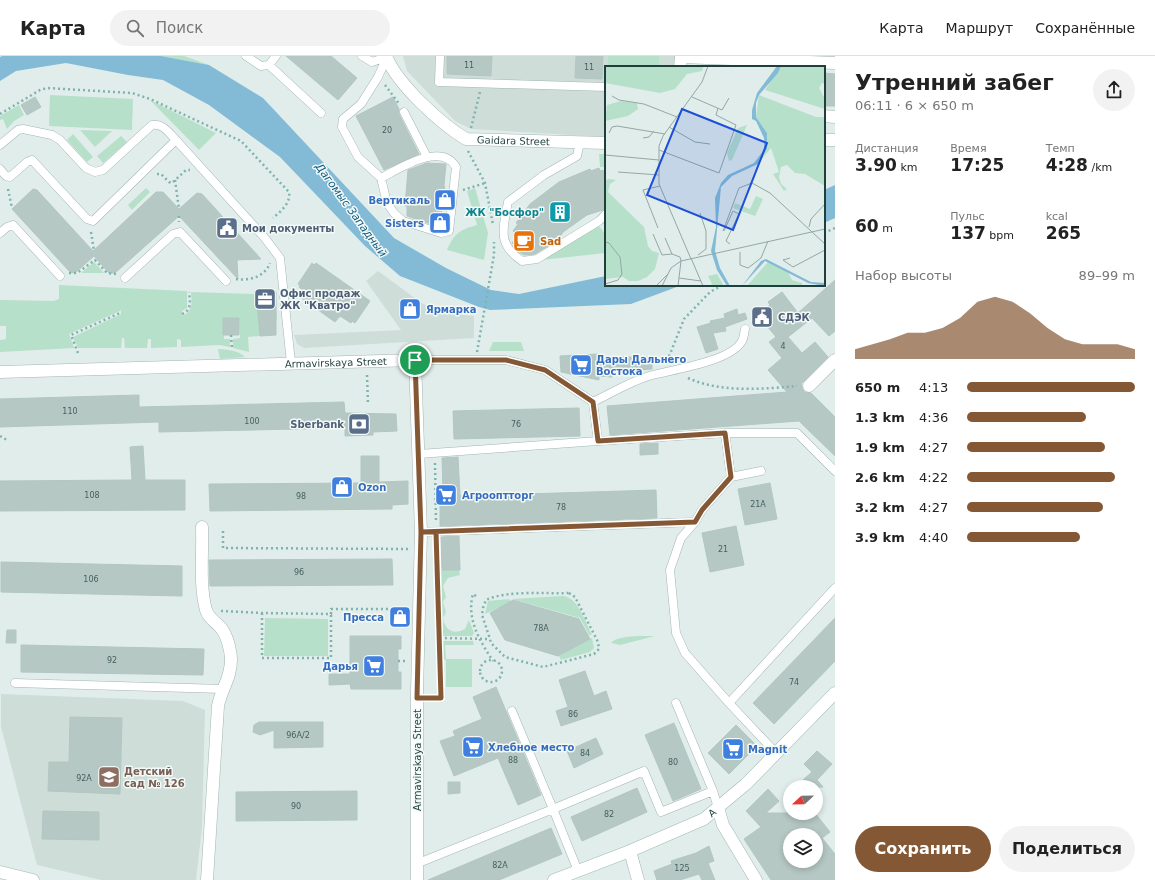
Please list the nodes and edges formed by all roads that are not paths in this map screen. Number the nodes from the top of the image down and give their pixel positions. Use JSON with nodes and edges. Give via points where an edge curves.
{"nodes":[{"id":1,"x":246,"y":56,"type":"edge"},
{"id":2,"x":276,"y":56,"type":"edge"},
{"id":3,"x":362,"y":56,"type":"edge"},
{"id":4,"x":386,"y":56,"type":"edge"},
{"id":5,"x":440,"y":56,"type":"edge"},
{"id":6,"x":835,"y":63,"type":"edge"},
{"id":7,"x":269,"y":65,"type":"junction"},
{"id":8,"x":680,"y":66,"type":"edge"},
{"id":9,"x":605,"y":87,"type":"edge"},
{"id":10,"x":404,"y":112,"type":"road end"},
{"id":11,"x":321,"y":113,"type":"dead end"},
{"id":12,"x":176,"y":140,"type":"junction"},
{"id":13,"x":580,"y":142,"type":"junction"},
{"id":14,"x":605,"y":143,"type":"edge"},
{"id":15,"x":0,"y":145,"type":"edge"},
{"id":16,"x":427,"y":157,"type":"junction"},
{"id":17,"x":0,"y":169,"type":"edge"},
{"id":18,"x":381,"y":178,"type":"junction"},
{"id":19,"x":605,"y":215,"type":"edge"},
{"id":20,"x":599,"y":221,"type":"junction"},
{"id":21,"x":605,"y":225,"type":"edge"},
{"id":22,"x":0,"y":233,"type":"edge"},
{"id":23,"x":63,"y":274,"type":"road end"},
{"id":24,"x":123,"y":276,"type":"road end"},
{"id":25,"x":228,"y":279,"type":"road end"},
{"id":26,"x":745,"y":329,"type":"dead end"},
{"id":27,"x":415,"y":360,"type":"junction"},
{"id":28,"x":835,"y":360,"type":"edge"},
{"id":29,"x":291,"y":363,"type":"junction"},
{"id":30,"x":0,"y":372,"type":"edge"},
{"id":31,"x":809,"y":386,"type":"road end"},
{"id":32,"x":593,"y":402,"type":"junction"},
{"id":33,"x":725,"y":433,"type":"junction"},
{"id":34,"x":598,"y":441,"type":"junction"},
{"id":35,"x":419,"y":454,"type":"junction"},
{"id":36,"x":761,"y":471,"type":"dead end"},
{"id":37,"x":835,"y":471,"type":"edge"},
{"id":38,"x":731,"y":477,"type":"junction"},
{"id":39,"x":695,"y":522,"type":"junction"},
{"id":40,"x":202,"y":527,"type":"dead end"},
{"id":41,"x":421,"y":532,"type":"junction"},
{"id":42,"x":835,"y":588,"type":"edge"},
{"id":43,"x":15,"y":683,"type":"dead end"},
{"id":44,"x":223,"y":690,"type":"junction"},
{"id":45,"x":835,"y":692,"type":"edge"},
{"id":46,"x":676,"y":703,"type":"dead end"},
{"id":47,"x":729,"y":703,"type":"junction"},
{"id":48,"x":512,"y":711,"type":"dead end"},
{"id":49,"x":776,"y":753,"type":"junction"},
{"id":50,"x":713,"y":791,"type":"junction"},
{"id":51,"x":718,"y":808,"type":"junction"},
{"id":52,"x":553,"y":809,"type":"junction"},
{"id":53,"x":630,"y":851,"type":"junction"},
{"id":54,"x":416,"y":864,"type":"junction"},
{"id":55,"x":578,"y":871,"type":"junction"},
{"id":56,"x":0,"y":872,"type":"edge"},
{"id":57,"x":33,"y":880,"type":"edge"},
{"id":58,"x":207,"y":880,"type":"edge"},
{"id":59,"x":417,"y":880,"type":"edge"},
{"id":60,"x":554,"y":880,"type":"edge"},
{"id":61,"x":638,"y":880,"type":"edge"},
{"id":62,"x":756,"y":880,"type":"edge"}],
"edges":[{"from":1,"to":7,"type":"lane","via":[[261,66]]},
{"from":2,"to":7,"type":"lane"},
{"from":3,"to":4,"type":"lane","via":[[372,62]]},
{"from":4,"to":13,"type":"street","name":"Gaidara Street","via":[[393,71],[403,83],[451,130],[466,139]]},
{"from":4,"to":18,"type":"lane","via":[[378,77],[358,107],[344,117],[342,124],[358,157]]},
{"from":5,"to":9,"type":"lane","via":[[440,82]]},
{"from":6,"to":8,"type":"street","via":[[681,57]]},
{"from":7,"to":11,"type":"lane"},
{"from":10,"to":16,"type":"lane"},
{"from":12,"to":15,"type":"lane","via":[[162,126],[152,125],[103,170],[95,172],[86,168],[52,135],[23,129],[18,130]]},
{"from":12,"to":17,"type":"lane","via":[[93,221],[87,219],[32,160],[10,177]]},
{"from":12,"to":29,"type":"lane","via":[[264,236],[280,258]]},
{"from":13,"to":14,"type":"street","name":"Gaidara Street"},
{"from":13,"to":20,"type":"lane","via":[[577,156],[544,175],[508,202],[504,226],[505,243],[510,253],[522,261],[529,261],[537,259]]},
{"from":16,"to":18,"type":"lane"},
{"from":16,"to":18,"type":"lane","via":[[446,158],[456,167],[450,228],[447,232],[441,233],[399,218],[387,203]]},
{"from":19,"to":20,"type":"lane"},
{"from":20,"to":21,"type":"lane"},
{"from":22,"to":23,"type":"lane","via":[[7,226],[13,225]]},
{"from":24,"to":25,"type":"lane","via":[[173,234],[180,232]]},
{"from":26,"to":32,"type":"lane","via":[[742,342],[735,349],[695,366],[630,383]]},
{"from":27,"to":29,"type":"street","name":"Armavirskaya Street"},
{"from":27,"to":32,"type":"lane","via":[[506,360],[545,370]]},
{"from":27,"to":35,"type":"street","name":"Armavirskaya Street"},
{"from":28,"to":31,"type":"street"},
{"from":29,"to":30,"type":"street","name":"Armavirskaya Street"},
{"from":32,"to":34,"type":"lane"},
{"from":33,"to":34,"type":"lane"},
{"from":33,"to":37,"type":"lane","via":[[797,433]]},
{"from":33,"to":38,"type":"lane"},
{"from":34,"to":35,"type":"lane"},
{"from":35,"to":41,"type":"street","name":"Armavirskaya Street"},
{"from":36,"to":38,"type":"lane"},
{"from":38,"to":39,"type":"lane","via":[[702,510]]},
{"from":39,"to":41,"type":"lane"},
{"from":39,"to":47,"type":"lane","via":[[681,538],[670,570],[676,633],[685,653]]},
{"from":40,"to":44,"type":"street","via":[[203,594],[206,610],[209,618],[221,628],[231,658],[229,678]]},
{"from":41,"to":54,"type":"street","name":"Armavirskaya Street"},
{"from":42,"to":47,"type":"lane"},
{"from":43,"to":44,"type":"lane"},
{"from":44,"to":58,"type":"street","via":[[218,706]]},
{"from":45,"to":49,"type":"street","name":"A"},
{"from":46,"to":50,"type":"lane"},
{"from":47,"to":49,"type":"lane"},
{"from":48,"to":52,"type":"lane"},
{"from":49,"to":51,"type":"street","name":"A"},
{"from":50,"to":51,"type":"lane"},
{"from":50,"to":52,"type":"lane","via":[[661,812],[644,771]]},
{"from":51,"to":53,"type":"street","name":"A","via":[[704,819]]},
{"from":51,"to":62,"type":"street","via":[[723,825]]},
{"from":52,"to":54,"type":"lane"},
{"from":52,"to":55,"type":"lane"},
{"from":53,"to":55,"type":"street","name":"A"},
{"from":53,"to":61,"type":"street"},
{"from":54,"to":59,"type":"street","name":"Armavirskaya Street"},
{"from":55,"to":60,"type":"street","name":"A"},
{"from":56,"to":57,"type":"street"}]}
